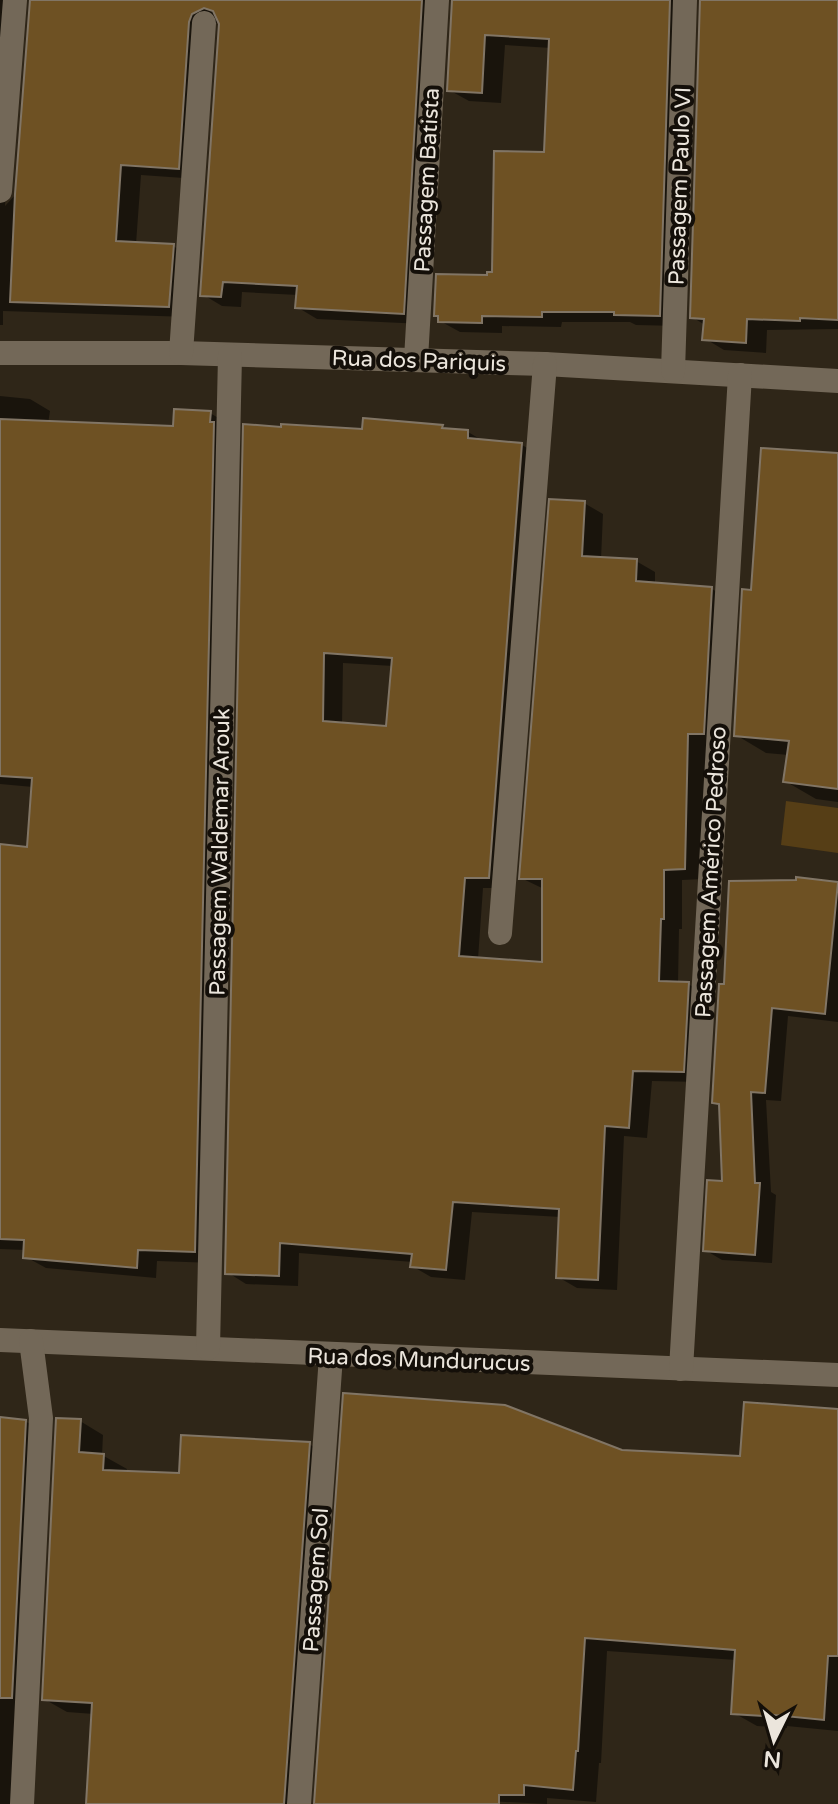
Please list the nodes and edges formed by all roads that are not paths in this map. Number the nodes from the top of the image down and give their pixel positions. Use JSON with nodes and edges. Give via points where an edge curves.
{"nodes":[{"id":1,"x":15,"y":0,"type":"edge"},
{"id":2,"x":437,"y":0,"type":"edge"},
{"id":3,"x":685,"y":0,"type":"edge"},
{"id":4,"x":204,"y":23,"type":"dead end"},
{"id":5,"x":0,"y":191,"type":"edge"},
{"id":6,"x":0,"y":353,"type":"edge"},
{"id":7,"x":181,"y":353,"type":"junction"},
{"id":8,"x":230,"y":356,"type":"junction"},
{"id":9,"x":416,"y":359,"type":"junction"},
{"id":10,"x":545,"y":364,"type":"junction"},
{"id":11,"x":673,"y":371,"type":"junction"},
{"id":12,"x":740,"y":375,"type":"junction"},
{"id":13,"x":838,"y":381,"type":"edge"},
{"id":14,"x":500,"y":933,"type":"dead end"},
{"id":15,"x":0,"y":1340,"type":"edge"},
{"id":16,"x":31,"y":1341,"type":"junction"},
{"id":17,"x":208,"y":1348,"type":"junction"},
{"id":18,"x":331,"y":1356,"type":"junction"},
{"id":19,"x":681,"y":1369,"type":"junction"},
{"id":20,"x":838,"y":1375,"type":"edge"},
{"id":21,"x":22,"y":1804,"type":"edge"},
{"id":22,"x":299,"y":1804,"type":"edge"}],
"edges":[{"from":1,"to":5,"type":"street"},
{"from":2,"to":9,"type":"street","name":"Passagem Batista"},
{"from":3,"to":11,"type":"street","name":"Passagem Paulo VI"},
{"from":4,"to":7,"type":"street"},
{"from":6,"to":7,"type":"street","name":"Rua dos Pariquis"},
{"from":7,"to":8,"type":"street","name":"Rua dos Pariquis"},
{"from":8,"to":9,"type":"street","name":"Rua dos Pariquis"},
{"from":8,"to":17,"type":"street","name":"Passagem Waldemar Arouk"},
{"from":9,"to":10,"type":"street","name":"Rua dos Pariquis"},
{"from":10,"to":11,"type":"street","name":"Rua dos Pariquis"},
{"from":10,"to":14,"type":"street"},
{"from":11,"to":12,"type":"street","name":"Rua dos Pariquis"},
{"from":12,"to":13,"type":"street","name":"Rua dos Pariquis"},
{"from":12,"to":19,"type":"street","name":"Passagem Américo Pedroso"},
{"from":15,"to":16,"type":"street","name":"Rua dos Mundurucus"},
{"from":16,"to":17,"type":"street","name":"Rua dos Mundurucus"},
{"from":16,"to":21,"type":"street","via":[[41,1418]]},
{"from":17,"to":18,"type":"street","name":"Rua dos Mundurucus"},
{"from":18,"to":19,"type":"street","name":"Rua dos Mundurucus"},
{"from":18,"to":22,"type":"street","name":"Passagem Sol"},
{"from":19,"to":20,"type":"street","name":"Rua dos Mundurucus"}]}
